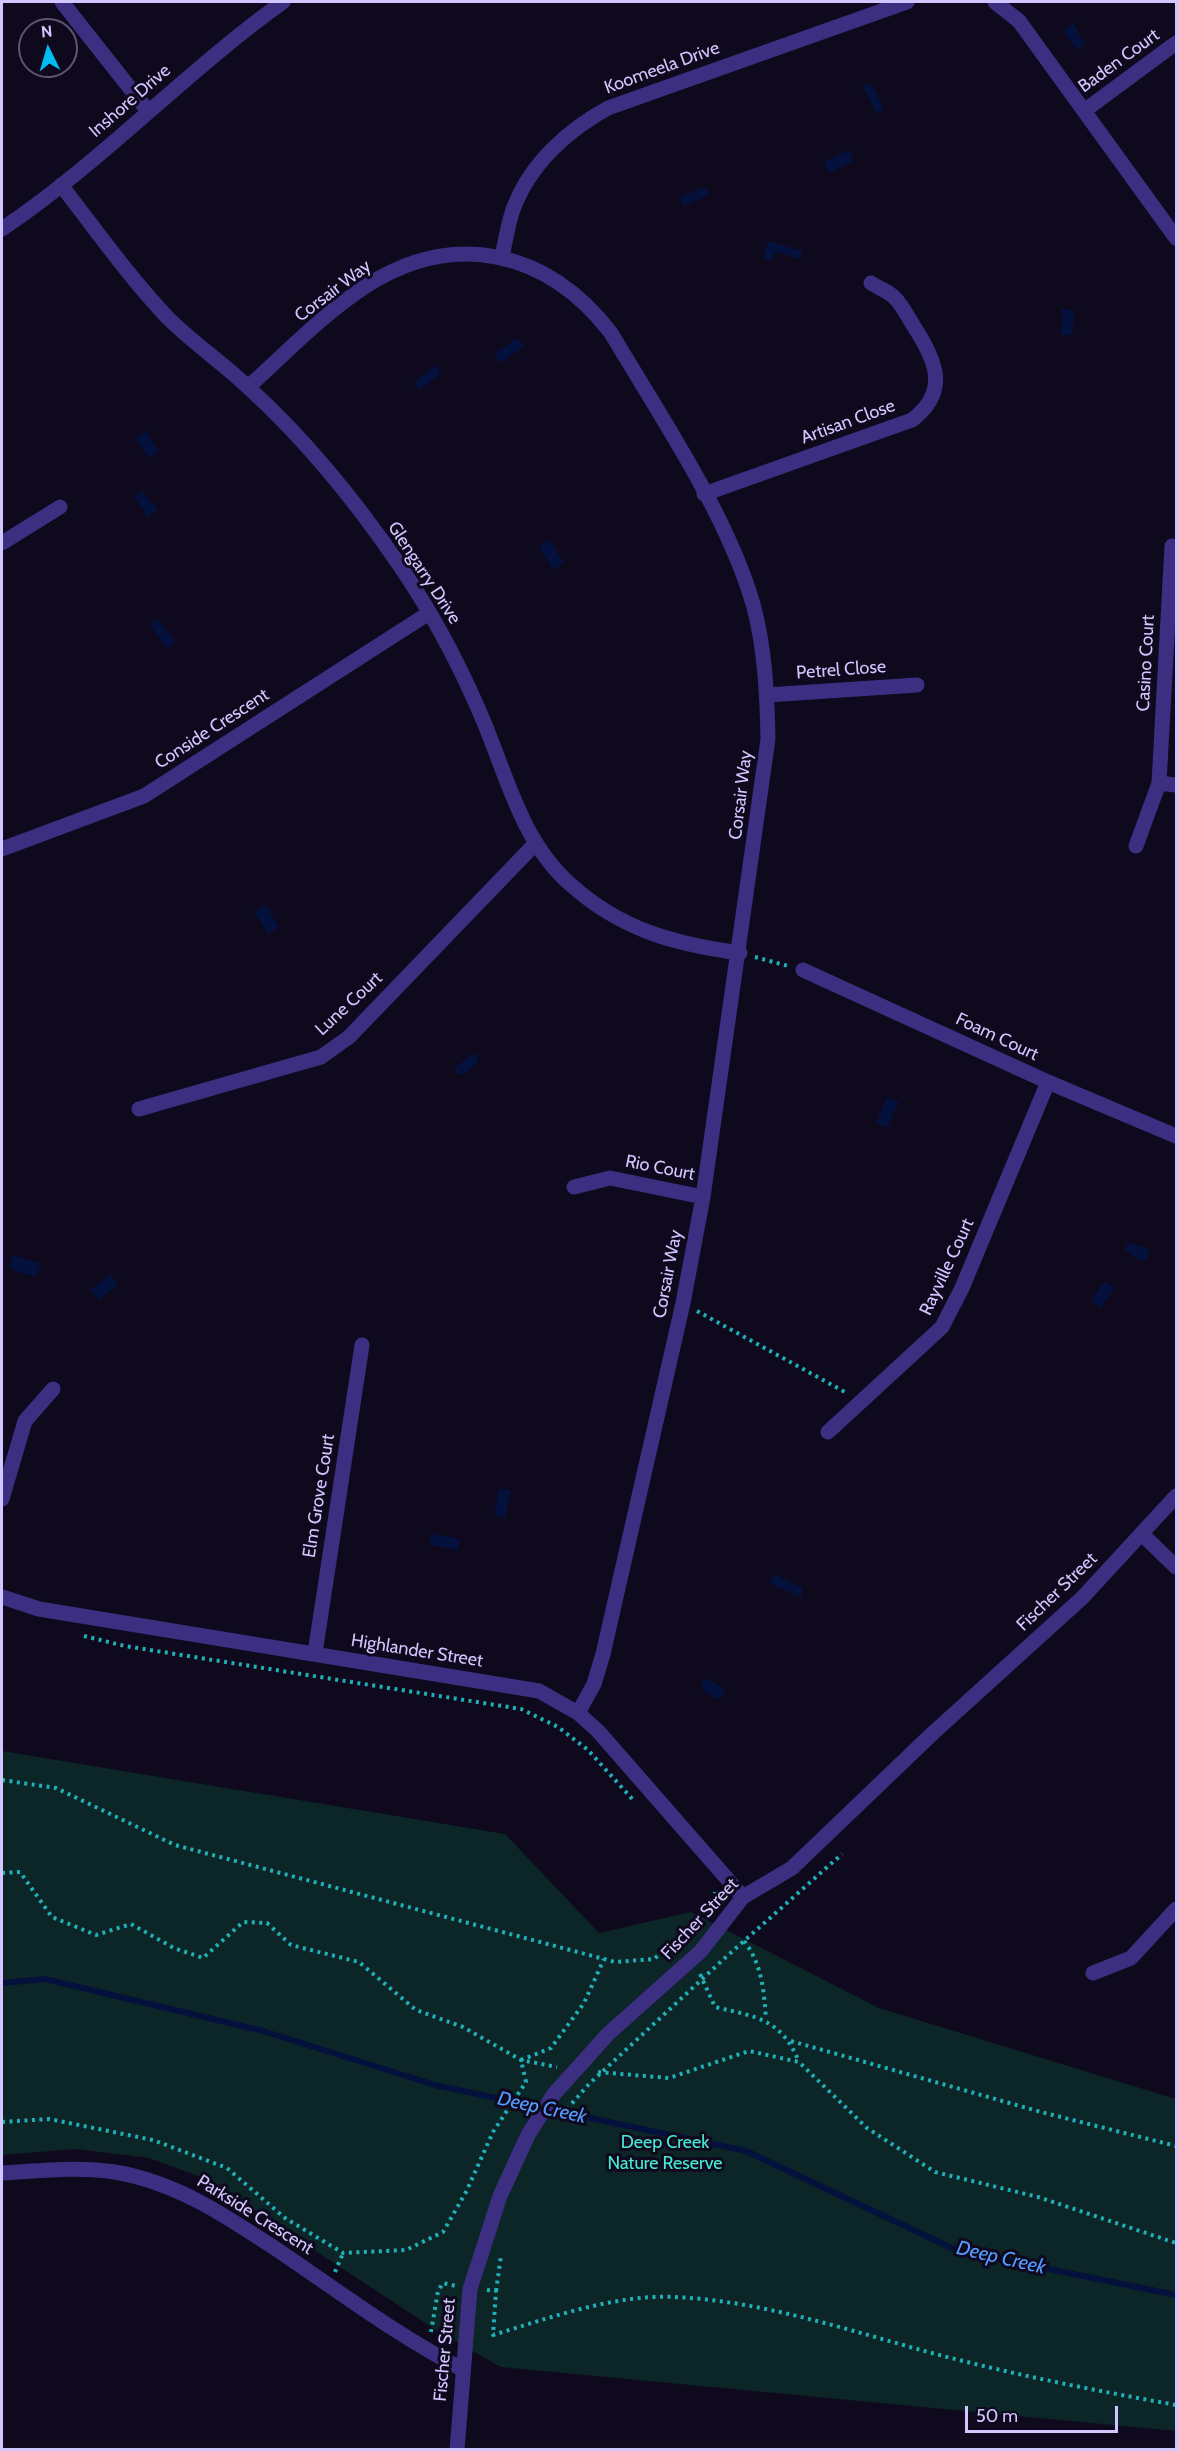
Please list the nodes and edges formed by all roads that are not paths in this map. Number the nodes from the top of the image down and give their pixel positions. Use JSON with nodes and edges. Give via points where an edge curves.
{"nodes":[{"id":1,"x":62,"y":2,"type":"edge"},
{"id":2,"x":283,"y":2,"type":"edge"},
{"id":3,"x":907,"y":2,"type":"edge"},
{"id":4,"x":995,"y":2,"type":"edge"},
{"id":5,"x":1176,"y":43,"type":"edge"},
{"id":6,"x":148,"y":111,"type":"junction"},
{"id":7,"x":1084,"y":111,"type":"junction"},
{"id":8,"x":61,"y":185,"type":"junction"},
{"id":9,"x":2,"y":229,"type":"edge"},
{"id":10,"x":1176,"y":238,"type":"edge"},
{"id":11,"x":502,"y":256,"type":"junction"},
{"id":12,"x":871,"y":284,"type":"dead end"},
{"id":13,"x":248,"y":387,"type":"junction"},
{"id":14,"x":705,"y":494,"type":"junction"},
{"id":15,"x":60,"y":507,"type":"dead end"},
{"id":16,"x":2,"y":543,"type":"edge"},
{"id":17,"x":1172,"y":546,"type":"dead end"},
{"id":18,"x":429,"y":613,"type":"junction"},
{"id":19,"x":917,"y":685,"type":"dead end"},
{"id":20,"x":768,"y":695,"type":"junction"},
{"id":21,"x":1159,"y":783,"type":"junction"},
{"id":22,"x":1176,"y":784,"type":"edge"},
{"id":23,"x":535,"y":844,"type":"junction"},
{"id":24,"x":1136,"y":846,"type":"dead end"},
{"id":25,"x":2,"y":849,"type":"edge"},
{"id":26,"x":740,"y":953,"type":"junction"},
{"id":27,"x":803,"y":970,"type":"road end"},
{"id":28,"x":1048,"y":1082,"type":"junction"},
{"id":29,"x":139,"y":1109,"type":"dead end"},
{"id":30,"x":1176,"y":1136,"type":"edge"},
{"id":31,"x":574,"y":1187,"type":"dead end"},
{"id":32,"x":703,"y":1197,"type":"junction"},
{"id":33,"x":362,"y":1345,"type":"dead end"},
{"id":34,"x":53,"y":1389,"type":"dead end"},
{"id":35,"x":828,"y":1432,"type":"dead end"},
{"id":36,"x":1176,"y":1496,"type":"edge"},
{"id":37,"x":2,"y":1499,"type":"edge"},
{"id":38,"x":1143,"y":1535,"type":"junction"},
{"id":39,"x":1176,"y":1567,"type":"edge"},
{"id":40,"x":2,"y":1597,"type":"edge"},
{"id":41,"x":315,"y":1653,"type":"junction"},
{"id":42,"x":579,"y":1713,"type":"junction"},
{"id":43,"x":743,"y":1897,"type":"junction"},
{"id":44,"x":1176,"y":1909,"type":"edge"},
{"id":45,"x":1093,"y":1973,"type":"dead end"},
{"id":46,"x":2,"y":2173,"type":"edge"},
{"id":47,"x":462,"y":2369,"type":"junction"},
{"id":48,"x":457,"y":2450,"type":"edge"}],
"edges":[{"from":1,"to":6,"type":"street"},
{"from":2,"to":6,"type":"street","name":"Inshore Drive"},
{"from":3,"to":11,"type":"street","name":"Koomeela Drive","via":[[608,108],[585,121],[540,163],[525,185],[514,208]]},
{"from":4,"to":7,"type":"street","via":[[1019,21]]},
{"from":5,"to":7,"type":"street","name":"Baden Court"},
{"from":6,"to":8,"type":"street","name":"Inshore Drive"},
{"from":7,"to":10,"type":"street"},
{"from":8,"to":9,"type":"street","name":"Inshore Drive"},
{"from":8,"to":13,"type":"street","name":"Glengarry Drive","via":[[139,286],[169,318]]},
{"from":11,"to":13,"type":"street","name":"Corsair Way","via":[[442,257],[388,274],[332,313]]},
{"from":11,"to":14,"type":"street","name":"Corsair Way","via":[[551,278],[594,311],[611,333]]},
{"from":12,"to":14,"type":"street","name":"Artisan Close","via":[[895,297],[929,349],[936,380],[925,409],[912,420]]},
{"from":13,"to":18,"type":"street","name":"Glengarry Drive","via":[[326,470],[370,524]]},
{"from":14,"to":20,"type":"street","name":"Corsair Way","via":[[753,604]]},
{"from":15,"to":16,"type":"street"},
{"from":17,"to":21,"type":"street","name":"Casino Court"},
{"from":18,"to":23,"type":"street","name":"Glengarry Drive","via":[[478,707]]},
{"from":18,"to":25,"type":"street","name":"Conside Crescent","via":[[144,796]]},
{"from":19,"to":20,"type":"street","name":"Petrel Close"},
{"from":20,"to":26,"type":"street","name":"Corsair Way","via":[[768,739]]},
{"from":21,"to":22,"type":"street"},
{"from":21,"to":24,"type":"street","name":"Casino Court"},
{"from":23,"to":26,"type":"street","name":"Glengarry Drive","via":[[569,883],[644,932],[674,942]]},
{"from":23,"to":29,"type":"street","name":"Lune Court","via":[[349,1037],[321,1057]]},
{"from":26,"to":32,"type":"street","name":"Corsair Way"},
{"from":27,"to":28,"type":"street","name":"Foam Court"},
{"from":28,"to":30,"type":"street","name":"Foam Court"},
{"from":28,"to":35,"type":"street","name":"Rayville Court","via":[[942,1327]]},
{"from":31,"to":32,"type":"street","name":"Rio Court","via":[[610,1178]]},
{"from":32,"to":42,"type":"street","name":"Corsair Way","via":[[683,1303],[603,1654]]},
{"from":33,"to":41,"type":"street","name":"Elm Grove Court"},
{"from":34,"to":37,"type":"street","via":[[25,1421]]},
{"from":36,"to":38,"type":"street","name":"Fischer Street"},
{"from":38,"to":39,"type":"street"},
{"from":38,"to":43,"type":"street","name":"Fischer Street","via":[[1082,1598],[792,1868]]},
{"from":40,"to":41,"type":"street","name":"Highlander Street","via":[[39,1609]]},
{"from":41,"to":42,"type":"street","name":"Highlander Street","via":[[539,1691]]},
{"from":42,"to":43,"type":"street","name":"Highlander Street"},
{"from":43,"to":47,"type":"street","name":"Fischer Street","via":[[701,1951],[608,2034],[537,2120],[500,2196],[470,2289]]},
{"from":44,"to":45,"type":"street","via":[[1131,1958]]},
{"from":46,"to":47,"type":"street","name":"Parkside Crescent","via":[[77,2169],[114,2172],[186,2193],[224,2214],[425,2350]]},
{"from":47,"to":48,"type":"street","name":"Fischer Street"}]}
